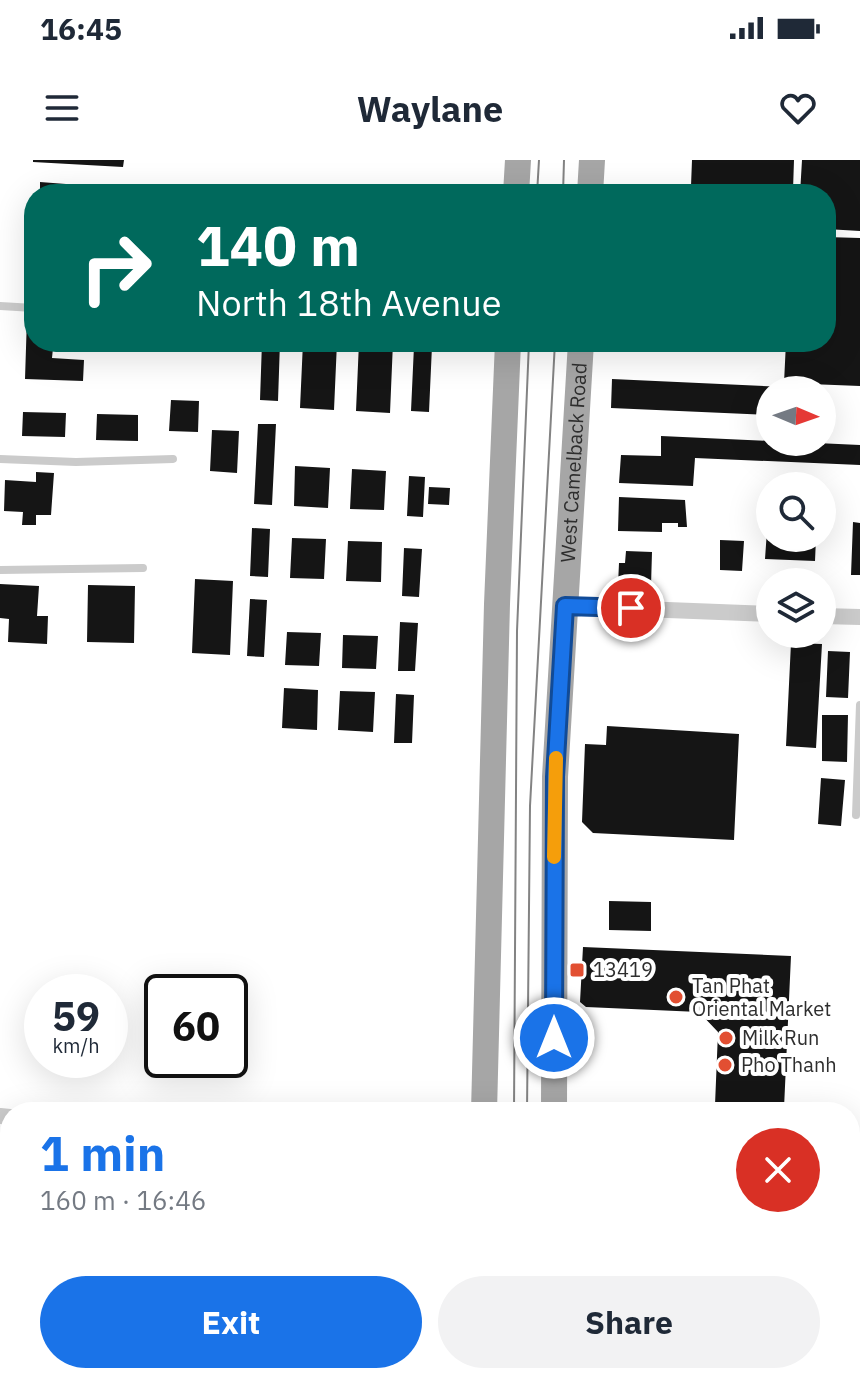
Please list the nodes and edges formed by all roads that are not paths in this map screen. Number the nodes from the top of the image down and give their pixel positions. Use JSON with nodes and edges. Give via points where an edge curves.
{"nodes":[{"id":1,"x":518,"y":160,"type":"edge"},
{"id":2,"x":592,"y":160,"type":"edge"},
{"id":3,"x":517,"y":184,"type":"edge"},
{"id":4,"x":591,"y":184,"type":"edge"},
{"id":5,"x":0,"y":306,"type":"edge"},
{"id":6,"x":24,"y":307,"type":"edge"},
{"id":7,"x":508,"y":352,"type":"edge"},
{"id":8,"x":580,"y":352,"type":"edge"},
{"id":9,"x":0,"y":459,"type":"edge"},
{"id":10,"x":173,"y":459,"type":"dead end"},
{"id":11,"x":143,"y":568,"type":"dead end"},
{"id":12,"x":0,"y":570,"type":"edge"},
{"id":13,"x":565,"y":606,"type":"junction"},
{"id":14,"x":756,"y":613,"type":"edge"},
{"id":15,"x":836,"y":616,"type":"edge"},
{"id":16,"x":860,"y":617,"type":"edge"},
{"id":17,"x":860,"y":705,"type":"edge"},
{"id":18,"x":856,"y":815,"type":"dead end"},
{"id":19,"x":484,"y":1102,"type":"edge"},
{"id":20,"x":554,"y":1102,"type":"edge"}],
"edges":[{"from":1,"to":3,"type":"main road"},
{"from":2,"to":4,"type":"main road"},
{"from":5,"to":6,"type":"lane"},
{"from":7,"to":19,"type":"main road"},
{"from":8,"to":13,"type":"main road","name":"West Camelback Road"},
{"from":9,"to":10,"type":"lane"},
{"from":11,"to":12,"type":"lane"},
{"from":13,"to":14,"type":"street"},
{"from":13,"to":20,"type":"main road","name":"West Camelback Road","via":[[555,777]]},
{"from":15,"to":16,"type":"street"},
{"from":17,"to":18,"type":"lane"}]}
